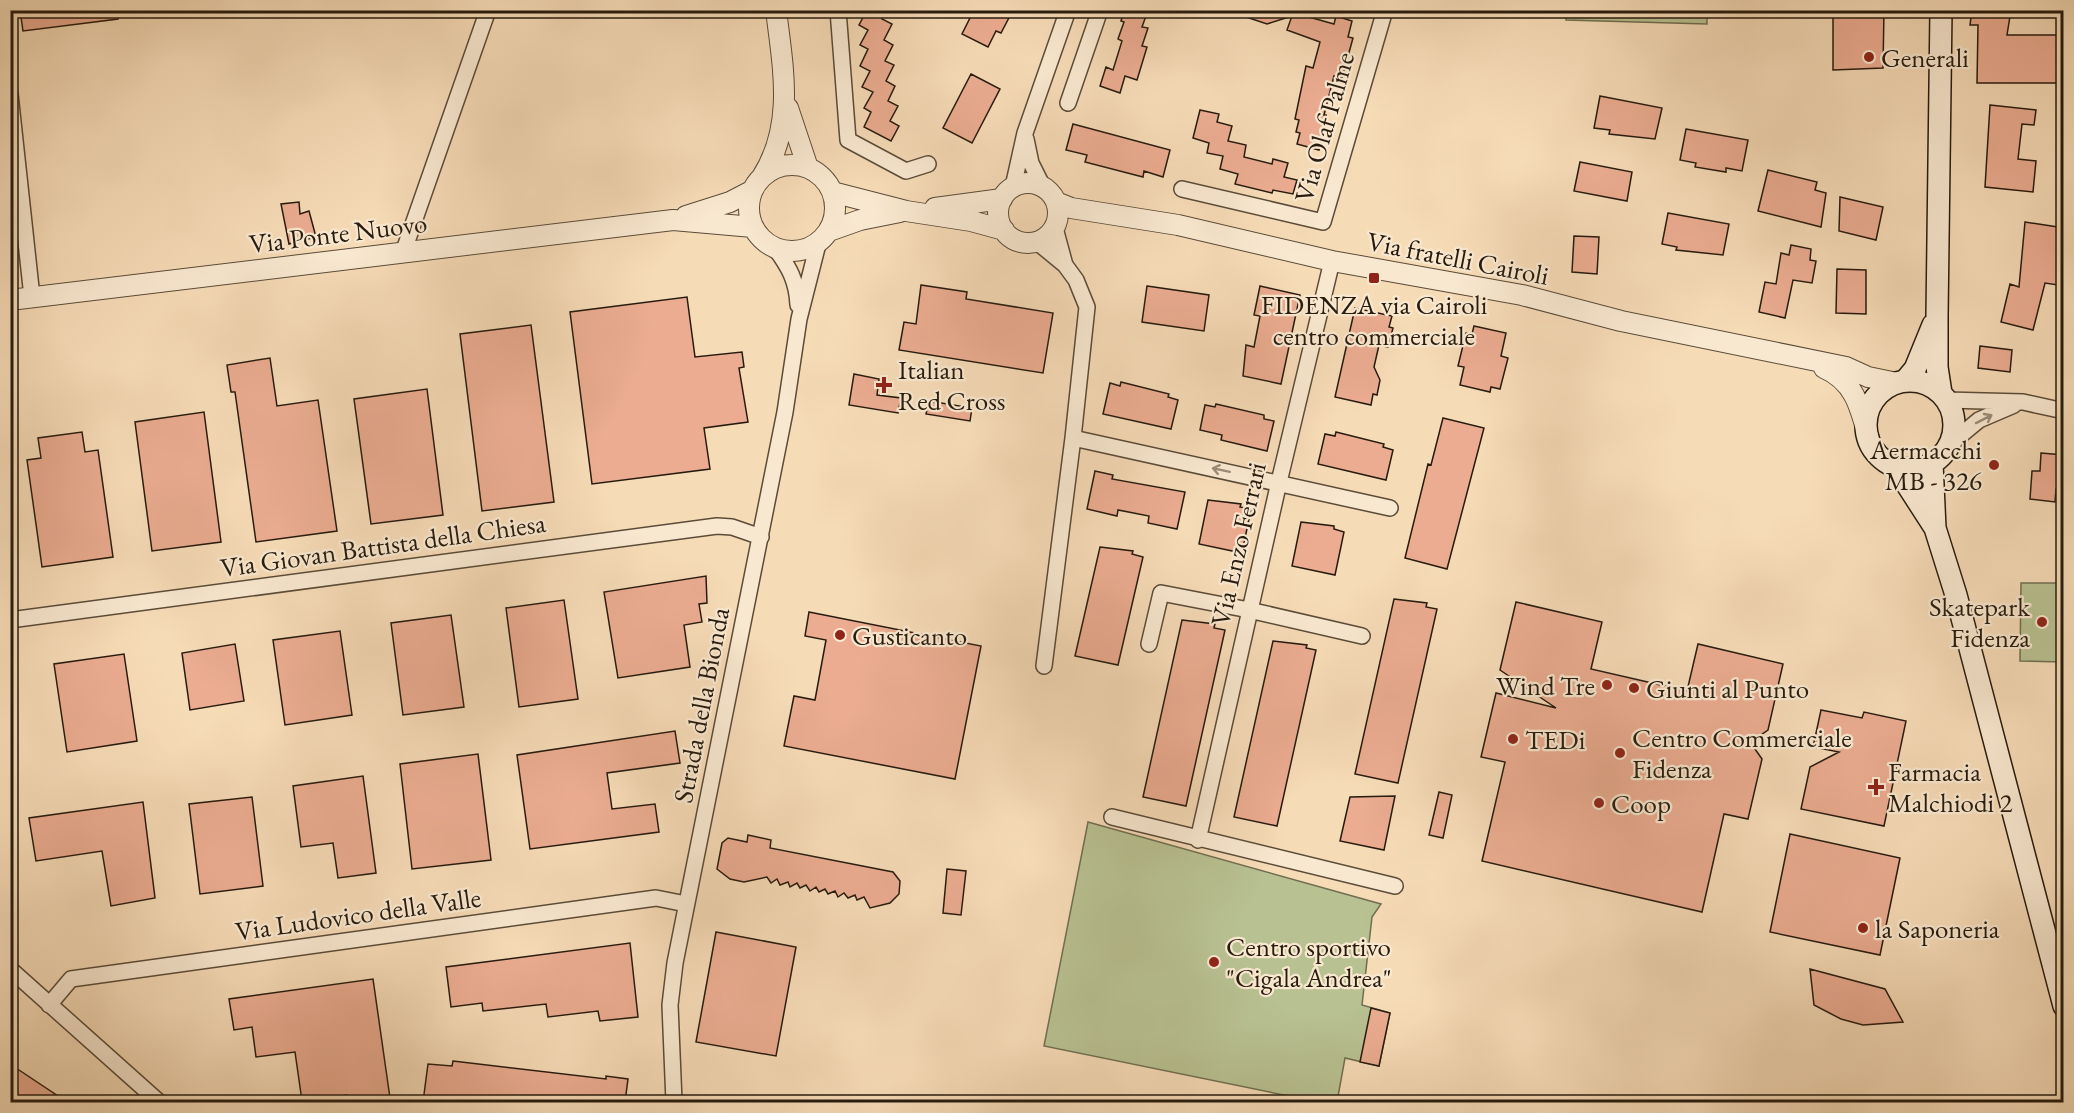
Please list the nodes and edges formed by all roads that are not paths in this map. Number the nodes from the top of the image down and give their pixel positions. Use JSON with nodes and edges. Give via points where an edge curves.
{"nodes":[{"id":1,"x":488,"y":10,"type":"edge"},
{"id":2,"x":776,"y":10,"type":"edge"},
{"id":3,"x":838,"y":10,"type":"edge"},
{"id":4,"x":1068,"y":10,"type":"edge"},
{"id":5,"x":1100,"y":10,"type":"edge"},
{"id":6,"x":1385,"y":10,"type":"edge"},
{"id":7,"x":1941,"y":10,"type":"edge"},
{"id":8,"x":785,"y":93,"type":"junction"},
{"id":9,"x":10,"y":94,"type":"edge"},
{"id":10,"x":1068,"y":103,"type":"dead end"},
{"id":11,"x":1025,"y":133,"type":"junction"},
{"id":12,"x":928,"y":164,"type":"dead end"},
{"id":13,"x":808,"y":168,"type":"junction"},
{"id":14,"x":757,"y":184,"type":"junction"},
{"id":15,"x":1182,"y":189,"type":"dead end"},
{"id":16,"x":832,"y":192,"type":"junction"},
{"id":17,"x":1008,"y":193,"type":"junction"},
{"id":18,"x":1050,"y":195,"type":"junction"},
{"id":19,"x":910,"y":211,"type":"junction"},
{"id":20,"x":1101,"y":212,"type":"junction"},
{"id":21,"x":673,"y":220,"type":"junction"},
{"id":22,"x":753,"y":227,"type":"junction"},
{"id":23,"x":1055,"y":227,"type":"junction"},
{"id":24,"x":1004,"y":230,"type":"junction"},
{"id":25,"x":823,"y":237,"type":"junction"},
{"id":26,"x":1037,"y":242,"type":"junction"},
{"id":27,"x":775,"y":248,"type":"junction"},
{"id":28,"x":403,"y":253,"type":"junction"},
{"id":29,"x":1332,"y":261,"type":"junction"},
{"id":30,"x":1065,"y":265,"type":"junction"},
{"id":31,"x":32,"y":297,"type":"junction"},
{"id":32,"x":10,"y":300,"type":"edge"},
{"id":33,"x":1937,"y":316,"type":"junction"},
{"id":34,"x":799,"y":319,"type":"junction"},
{"id":35,"x":1804,"y":360,"type":"junction"},
{"id":36,"x":1901,"y":382,"type":"junction"},
{"id":37,"x":1943,"y":396,"type":"junction"},
{"id":38,"x":2023,"y":402,"type":"junction"},
{"id":39,"x":2064,"y":411,"type":"edge"},
{"id":40,"x":1868,"y":436,"type":"junction"},
{"id":41,"x":1073,"y":438,"type":"junction"},
{"id":42,"x":1950,"y":444,"type":"junction"},
{"id":43,"x":1932,"y":463,"type":"junction"},
{"id":44,"x":1895,"y":466,"type":"junction"},
{"id":45,"x":1279,"y":482,"type":"junction"},
{"id":46,"x":1390,"y":508,"type":"dead end"},
{"id":47,"x":1935,"y":528,"type":"junction"},
{"id":48,"x":761,"y":537,"type":"junction"},
{"id":49,"x":1249,"y":610,"type":"junction"},
{"id":50,"x":10,"y":620,"type":"edge"},
{"id":51,"x":1362,"y":636,"type":"dead end"},
{"id":52,"x":1149,"y":644,"type":"dead end"},
{"id":53,"x":1044,"y":666,"type":"dead end"},
{"id":54,"x":1112,"y":817,"type":"dead end"},
{"id":55,"x":1198,"y":840,"type":"junction"},
{"id":56,"x":1395,"y":886,"type":"dead end"},
{"id":57,"x":686,"y":904,"type":"junction"},
{"id":58,"x":10,"y":969,"type":"edge"},
{"id":59,"x":49,"y":1005,"type":"junction"},
{"id":60,"x":2064,"y":1006,"type":"edge"},
{"id":61,"x":159,"y":1102,"type":"edge"},
{"id":62,"x":674,"y":1102,"type":"edge"}],
"edges":[{"from":1,"to":28,"type":"street"},
{"from":2,"to":8,"type":"street"},
{"from":3,"to":12,"type":"street","via":[[848,140],[906,171]]},
{"from":4,"to":11,"type":"street"},
{"from":5,"to":10,"type":"street"},
{"from":6,"to":15,"type":"street","name":"Via Olaf Palme","via":[[1323,222]]},
{"from":7,"to":33,"type":"main road"},
{"from":8,"to":13,"type":"street"},
{"from":8,"to":14,"type":"street","via":[[783,128],[774,158]]},
{"from":9,"to":31,"type":"street"},
{"from":11,"to":17,"type":"street"},
{"from":11,"to":18,"type":"street","via":[[1031,163]]},
{"from":13,"to":14,"type":"street","name":"Via Ponte Nuovo","via":[[784,165]]},
{"from":13,"to":16,"type":"street","via":[[818,173]]},
{"from":14,"to":21,"type":"street","name":"Via Ponte Nuovo","via":[[730,202]]},
{"from":14,"to":22,"type":"street","via":[[749,215]]},
{"from":16,"to":19,"type":"street"},
{"from":16,"to":25,"type":"street","via":[[834,218]]},
{"from":17,"to":18,"type":"street","via":[[1028,183]]},
{"from":17,"to":19,"type":"street"},
{"from":17,"to":24,"type":"street","via":[[999,214]]},
{"from":18,"to":20,"type":"street","name":"Via fratelli Cairoli","via":[[1071,207]]},
{"from":18,"to":23,"type":"street","via":[[1058,210]]},
{"from":19,"to":24,"type":"street"},
{"from":19,"to":25,"type":"street","via":[[860,220]]},
{"from":20,"to":23,"type":"street","name":"Via fratelli Cairoli"},
{"from":20,"to":29,"type":"street","name":"Via fratelli Cairoli","via":[[1178,225]]},
{"from":21,"to":22,"type":"street","name":"Via Ponte Nuovo"},
{"from":21,"to":28,"type":"street","name":"Via Ponte Nuovo"},
{"from":22,"to":27,"type":"street"},
{"from":23,"to":26,"type":"street"},
{"from":23,"to":30,"type":"street"},
{"from":24,"to":26,"type":"street","via":[[1017,241]]},
{"from":25,"to":27,"type":"street","via":[[804,250]]},
{"from":25,"to":34,"type":"street","name":"Strada della Bionda"},
{"from":26,"to":30,"type":"street"},
{"from":27,"to":34,"type":"street","name":"Strada della Bionda","via":[[792,271]]},
{"from":28,"to":31,"type":"street","name":"Via Ponte Nuovo"},
{"from":29,"to":35,"type":"street","name":"Via fratelli Cairoli","via":[[1522,295],[1621,321]]},
{"from":29,"to":45,"type":"street","name":"Via Enzo Ferrari"},
{"from":30,"to":41,"type":"street","via":[[1087,307]]},
{"from":31,"to":32,"type":"street","name":"Via Ponte Nuovo"},
{"from":33,"to":36,"type":"main road","via":[[1916,369]]},
{"from":33,"to":37,"type":"main road","via":[[1937,367]]},
{"from":34,"to":48,"type":"street","name":"Strada della Bionda"},
{"from":35,"to":36,"type":"street","name":"Via fratelli Cairoli"},
{"from":35,"to":40,"type":"street","name":"Via fratelli Cairoli","via":[[1836,374],[1849,385],[1859,403]]},
{"from":36,"to":37,"type":"main road","via":[[1924,383]]},
{"from":36,"to":40,"type":"main road","via":[[1875,398],[1869,410]]},
{"from":37,"to":38,"type":"street"},
{"from":37,"to":42,"type":"main road","via":[[1954,422]]},
{"from":38,"to":39,"type":"street"},
{"from":42,"to":38,"type":"street","one_way":true,"via":[[1979,420]]},
{"from":40,"to":44,"type":"main road","via":[[1875,450]]},
{"from":45,"to":41,"type":"street","one_way":true},
{"from":41,"to":53,"type":"street"},
{"from":42,"to":43,"type":"main road"},
{"from":43,"to":44,"type":"main road","via":[[1908,469]]},
{"from":43,"to":47,"type":"main road"},
{"from":44,"to":47,"type":"main road"},
{"from":45,"to":46,"type":"street"},
{"from":45,"to":49,"type":"street","name":"Via Enzo Ferrari"},
{"from":47,"to":60,"type":"main road"},
{"from":48,"to":50,"type":"street","name":"Via Giovan Battista della Chiesa","via":[[717,526]]},
{"from":48,"to":57,"type":"street","name":"Strada della Bionda"},
{"from":49,"to":51,"type":"street"},
{"from":49,"to":52,"type":"street","via":[[1161,593]]},
{"from":49,"to":55,"type":"street","name":"Via Enzo Ferrari"},
{"from":54,"to":55,"type":"street"},
{"from":55,"to":56,"type":"street"},
{"from":57,"to":59,"type":"street","name":"Via Ludovico della Valle","via":[[656,897],[71,979]]},
{"from":57,"to":62,"type":"street","name":"Strada della Bionda","via":[[670,1005]]},
{"from":58,"to":59,"type":"street"},
{"from":59,"to":61,"type":"street"}]}
